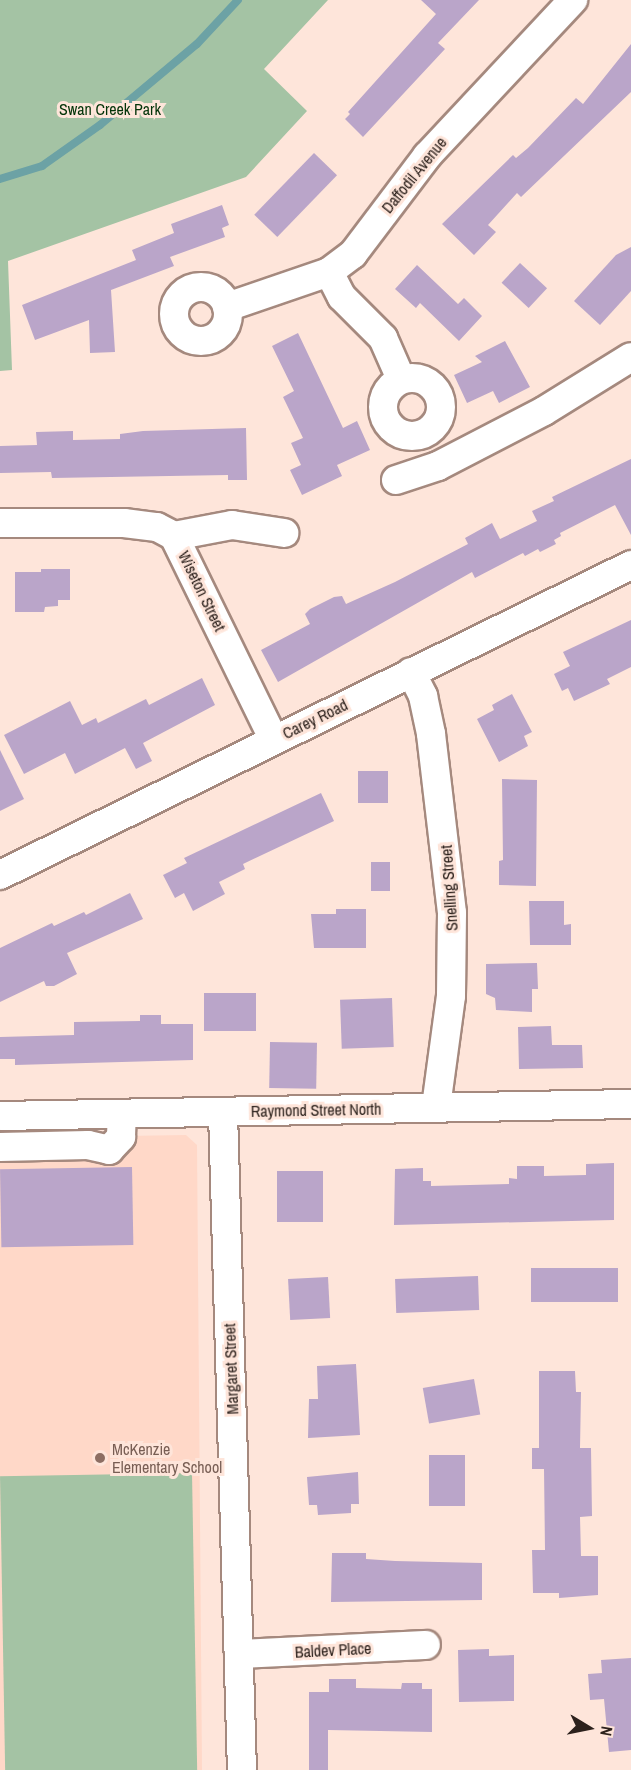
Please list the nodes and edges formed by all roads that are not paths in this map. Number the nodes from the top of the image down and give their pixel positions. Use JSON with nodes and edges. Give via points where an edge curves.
{"nodes":[{"id":1,"x":573,"y":0,"type":"edge"},
{"id":2,"x":329,"y":272,"type":"junction"},
{"id":3,"x":228,"y":307,"type":"dead end"},
{"id":4,"x":631,"y":357,"type":"edge"},
{"id":5,"x":401,"y":380,"type":"dead end"},
{"id":6,"x":396,"y":480,"type":"dead end"},
{"id":7,"x":0,"y":523,"type":"edge"},
{"id":8,"x":284,"y":532,"type":"dead end"},
{"id":9,"x":174,"y":536,"type":"junction"},
{"id":10,"x":631,"y":565,"type":"edge"},
{"id":11,"x":411,"y":672,"type":"junction"},
{"id":12,"x":274,"y":740,"type":"junction"},
{"id":13,"x":0,"y":875,"type":"edge"},
{"id":14,"x":631,"y":1104,"type":"edge"},
{"id":15,"x":436,"y":1107,"type":"junction"},
{"id":16,"x":223,"y":1112,"type":"junction"},
{"id":17,"x":122,"y":1114,"type":"junction"},
{"id":18,"x":0,"y":1116,"type":"edge"},
{"id":19,"x":0,"y":1147,"type":"edge"},
{"id":20,"x":426,"y":1645,"type":"dead end"},
{"id":21,"x":239,"y":1654,"type":"junction"},
{"id":22,"x":242,"y":1770,"type":"edge"}],
"edges":[{"from":1,"to":2,"type":"street","name":"Daffodil Avenue","via":[[426,156],[353,254]]},
{"from":2,"to":3,"type":"street","name":"Daffodil Avenue"},
{"from":2,"to":5,"type":"street","via":[[342,297],[383,339]]},
{"from":4,"to":6,"type":"street","via":[[597,381],[446,462]]},
{"from":7,"to":9,"type":"street","name":"Wiseton Street","via":[[124,524],[157,527]]},
{"from":8,"to":9,"type":"street","via":[[232,525]]},
{"from":9,"to":12,"type":"street","name":"Wiseton Street"},
{"from":10,"to":11,"type":"street","name":"Carey Road"},
{"from":11,"to":12,"type":"street","name":"Carey Road"},
{"from":11,"to":15,"type":"street","name":"Snelling Street","via":[[423,696],[431,734],[452,913],[451,996]]},
{"from":12,"to":13,"type":"street","name":"Carey Road"},
{"from":14,"to":15,"type":"street","name":"Raymond Street North"},
{"from":15,"to":16,"type":"street","name":"Raymond Street North"},
{"from":16,"to":17,"type":"street","name":"Raymond Street North"},
{"from":16,"to":21,"type":"street","name":"Margaret Street"},
{"from":17,"to":18,"type":"street","name":"Raymond Street North"},
{"from":17,"to":19,"type":"street","via":[[121,1137],[109,1150],[88,1145]]},
{"from":20,"to":21,"type":"street","name":"Baldev Place"},
{"from":21,"to":22,"type":"street","name":"Margaret Street"}]}
